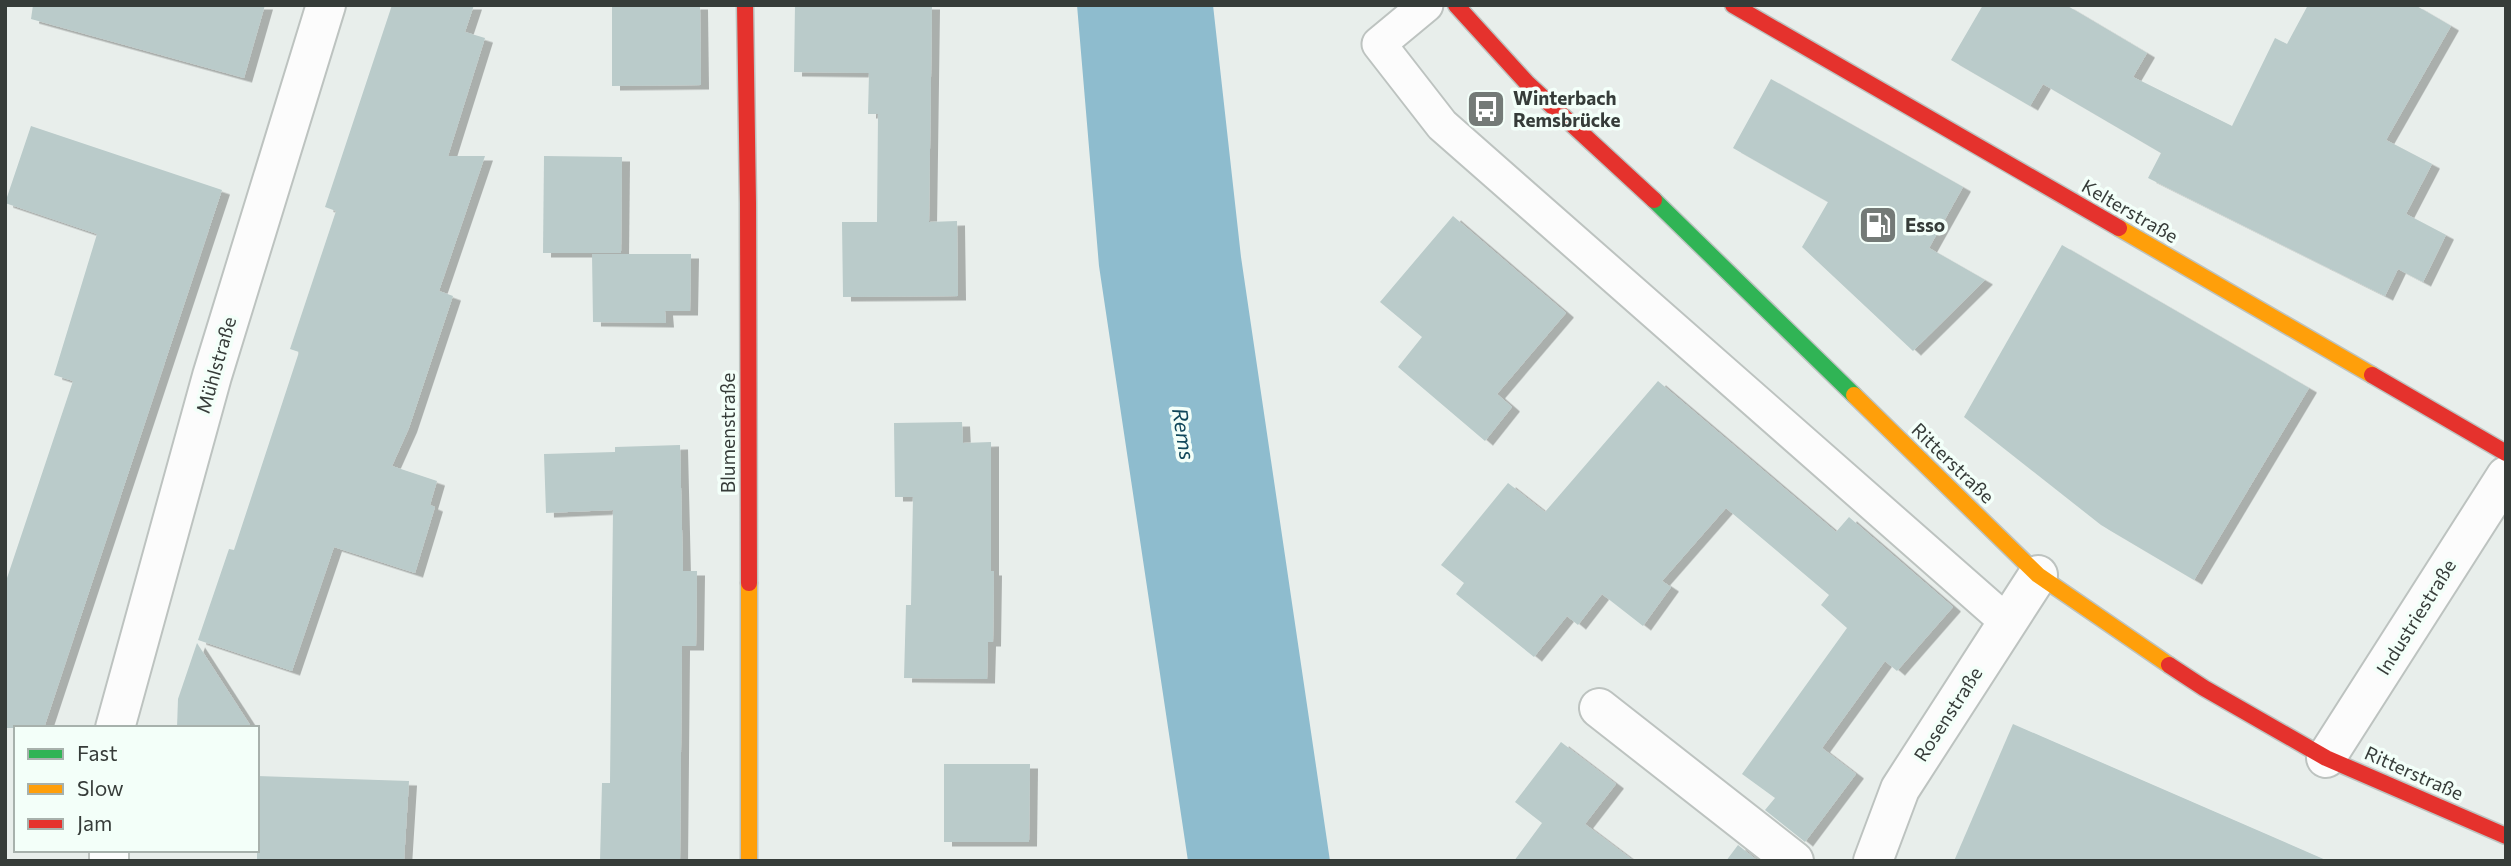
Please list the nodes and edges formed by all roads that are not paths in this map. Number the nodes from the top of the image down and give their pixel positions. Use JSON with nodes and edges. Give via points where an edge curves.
{"nodes":[{"id":1,"x":326,"y":5,"type":"edge"},
{"id":2,"x":745,"y":5,"type":"edge"},
{"id":3,"x":1426,"y":5,"type":"edge"},
{"id":4,"x":1456,"y":5,"type":"edge"},
{"id":5,"x":1733,"y":5,"type":"edge"},
{"id":6,"x":2506,"y":453,"type":"edge"},
{"id":7,"x":2506,"y":476,"type":"edge"},
{"id":8,"x":2038,"y":575,"type":"junction"},
{"id":9,"x":2007,"y":622,"type":"junction"},
{"id":10,"x":1599,"y":708,"type":"dead end"},
{"id":11,"x":116,"y":726,"type":"edge"},
{"id":12,"x":2326,"y":758,"type":"junction"},
{"id":13,"x":2506,"y":836,"type":"edge"},
{"id":14,"x":749,"y":861,"type":"edge"},
{"id":15,"x":1794,"y":861,"type":"edge"},
{"id":16,"x":1873,"y":861,"type":"edge"}],
"edges":[{"from":1,"to":11,"type":"street","name":"Mühlstraße","via":[[212,376]]},
{"from":2,"to":14,"type":"street","name":"Blumenstraße"},
{"from":3,"to":9,"type":"lane","via":[[1379,44],[1442,125]]},
{"from":4,"to":8,"type":"street","name":"Ritterstraße","via":[[1527,83],[1673,218]]},
{"from":5,"to":6,"type":"street","name":"Kelterstraße"},
{"from":7,"to":12,"type":"street","name":"Industriestraße"},
{"from":8,"to":9,"type":"street","name":"Rosenstraße"},
{"from":8,"to":12,"type":"street","name":"Ritterstraße","via":[[2204,688]]},
{"from":9,"to":16,"type":"street","name":"Rosenstraße","via":[[1900,789]]},
{"from":10,"to":15,"type":"street"},
{"from":12,"to":13,"type":"street","name":"Ritterstraße"}]}
